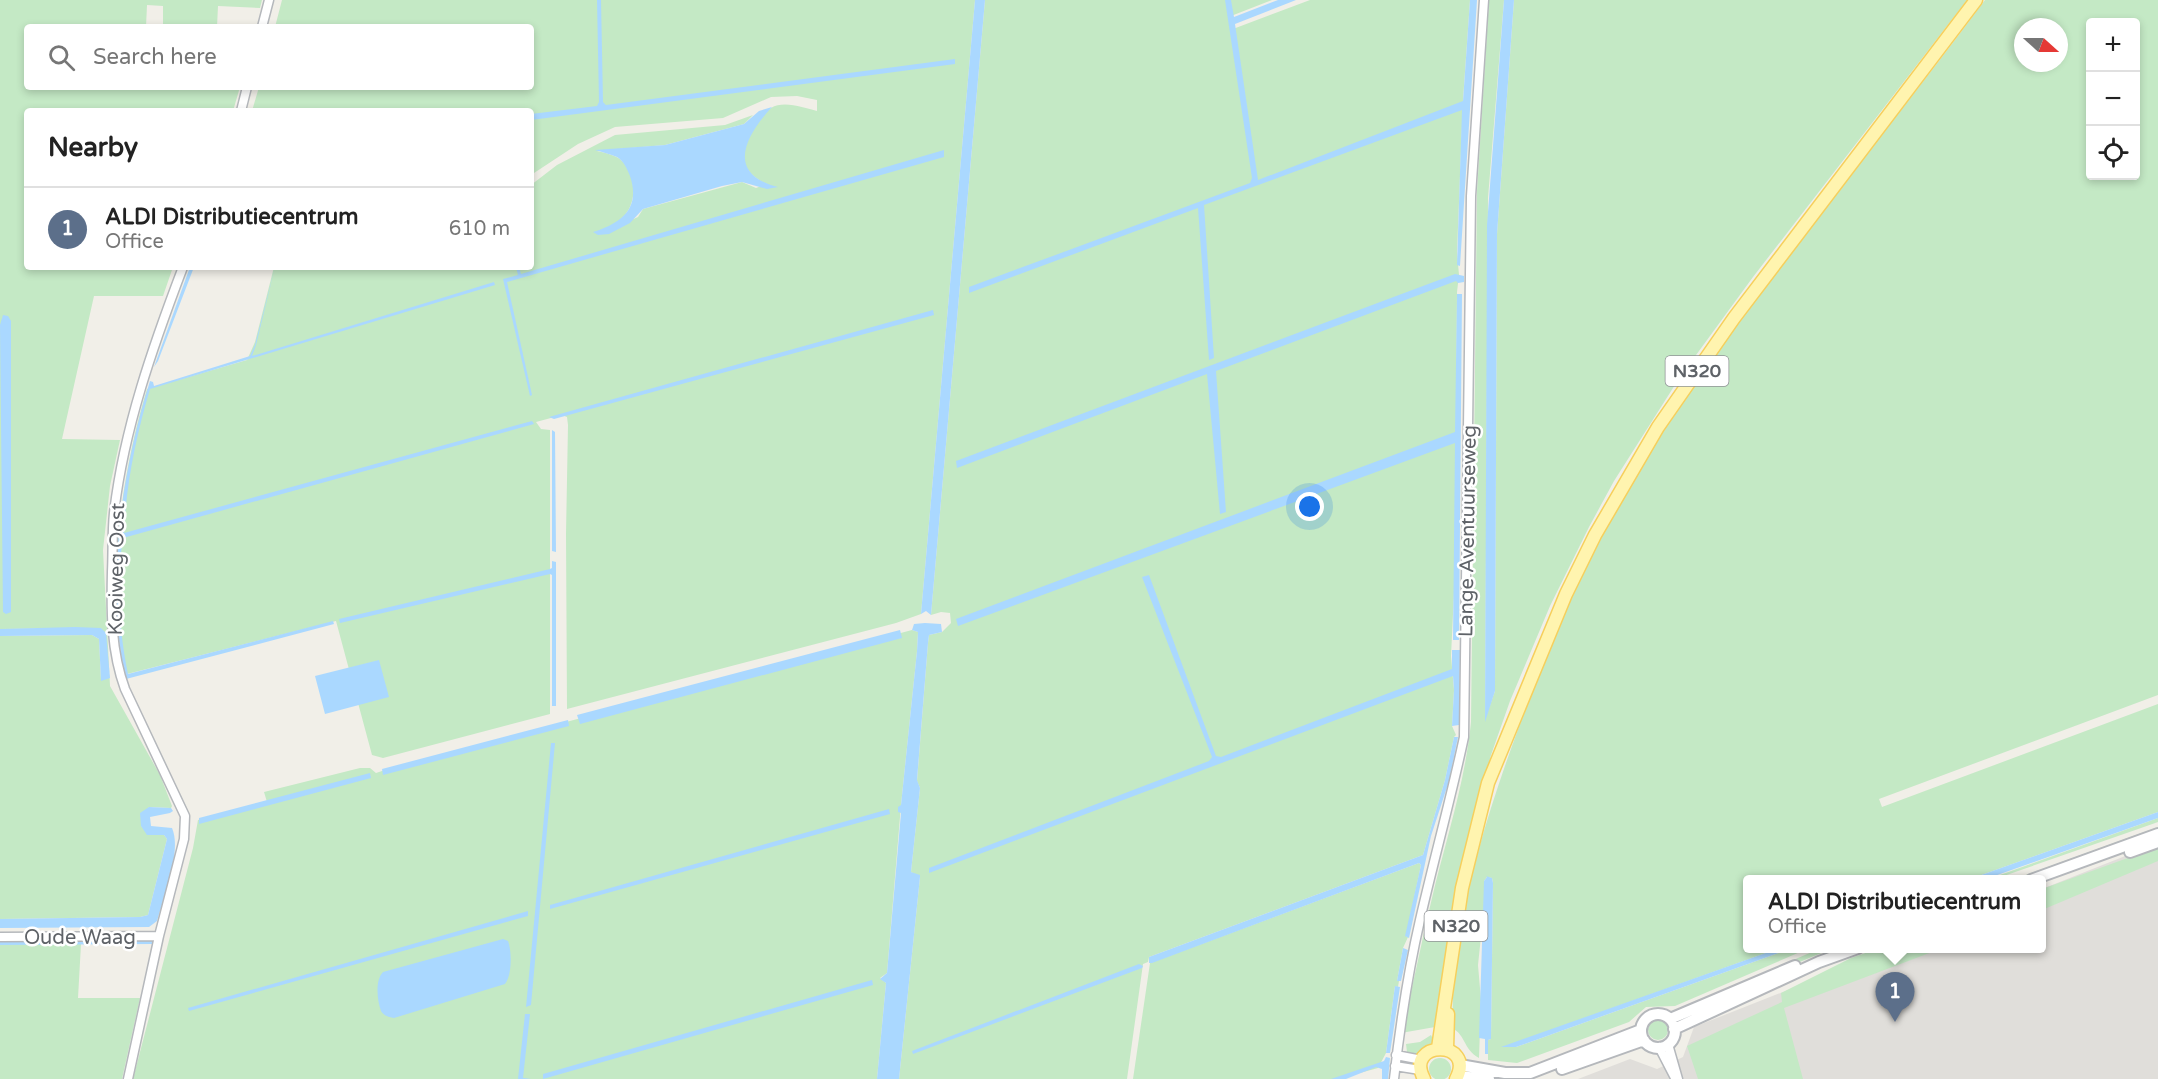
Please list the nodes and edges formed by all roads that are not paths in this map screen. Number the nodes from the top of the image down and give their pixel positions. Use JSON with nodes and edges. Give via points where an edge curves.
{"nodes":[{"id":1,"x":269,"y":0,"type":"edge"},
{"id":2,"x":1484,"y":0,"type":"edge"},
{"id":3,"x":1976,"y":0,"type":"edge"},
{"id":4,"x":263,"y":24,"type":"edge"},
{"id":5,"x":246,"y":90,"type":"edge"},
{"id":6,"x":242,"y":108,"type":"edge"},
{"id":7,"x":182,"y":270,"type":"edge"},
{"id":8,"x":2158,"y":834,"type":"edge"},
{"id":9,"x":2158,"y":842,"type":"edge"},
{"id":10,"x":2042,"y":875,"type":"edge"},
{"id":11,"x":2046,"y":882,"type":"edge"},
{"id":12,"x":159,"y":936,"type":"junction"},
{"id":13,"x":0,"y":938,"type":"edge"},
{"id":14,"x":1826,"y":953,"type":"edge"},
{"id":15,"x":1844,"y":953,"type":"edge"},
{"id":16,"x":1672,"y":1024,"type":"junction"},
{"id":17,"x":1643,"y":1035,"type":"junction"},
{"id":18,"x":1664,"y":1046,"type":"junction"},
{"id":19,"x":1443,"y":1049,"type":"junction"},
{"id":20,"x":1396,"y":1055,"type":"junction"},
{"id":21,"x":1395,"y":1066,"type":"junction"},
{"id":22,"x":1422,"y":1069,"type":"edge"},
{"id":23,"x":1458,"y":1073,"type":"edge"},
{"id":24,"x":128,"y":1079,"type":"edge"},
{"id":25,"x":1394,"y":1079,"type":"edge"},
{"id":26,"x":1489,"y":1079,"type":"edge"},
{"id":27,"x":1531,"y":1079,"type":"edge"},
{"id":28,"x":1677,"y":1079,"type":"edge"}],
"edges":[{"from":1,"to":4,"type":"street"},
{"from":2,"to":20,"type":"street","name":"Lange Aventuurseweg","via":[[1471,196],[1464,737],[1419,921]]},
{"from":3,"to":19,"type":"main road","number":"N320","via":[[1734,318],[1658,427],[1595,535],[1488,783],[1462,888],[1441,1020]]},
{"from":5,"to":6,"type":"street"},
{"from":7,"to":12,"type":"street","name":"Kooiweg Oost","via":[[155,339],[125,446],[114,525],[111,618],[118,668],[185,816],[184,839]]},
{"from":8,"to":10,"type":"street"},
{"from":9,"to":11,"type":"street"},
{"from":12,"to":13,"type":"street","name":"Oude Waag"},
{"from":12,"to":24,"type":"street","name":"Kooiweg Oost"},
{"from":14,"to":16,"type":"street"},
{"from":15,"to":16,"type":"street"},
{"from":16,"to":17,"type":"street","via":[[1662,1015],[1652,1015],[1644,1021]]},
{"from":16,"to":18,"type":"street","via":[[1673,1037]]},
{"from":17,"to":18,"type":"street","via":[[1651,1046]]},
{"from":17,"to":23,"type":"street","via":[[1530,1073]]},
{"from":17,"to":27,"type":"street"},
{"from":18,"to":28,"type":"street"},
{"from":19,"to":22,"type":"main road","via":[[1429,1052]]},
{"from":19,"to":23,"type":"main road","via":[[1456,1056]]},
{"from":20,"to":21,"type":"street","name":"Lange Aventuurseweg"},
{"from":20,"to":22,"type":"street"},
{"from":21,"to":22,"type":"street"},
{"from":21,"to":25,"type":"street","name":"Lange Aventuurseweg"},
{"from":23,"to":26,"type":"street"}]}
